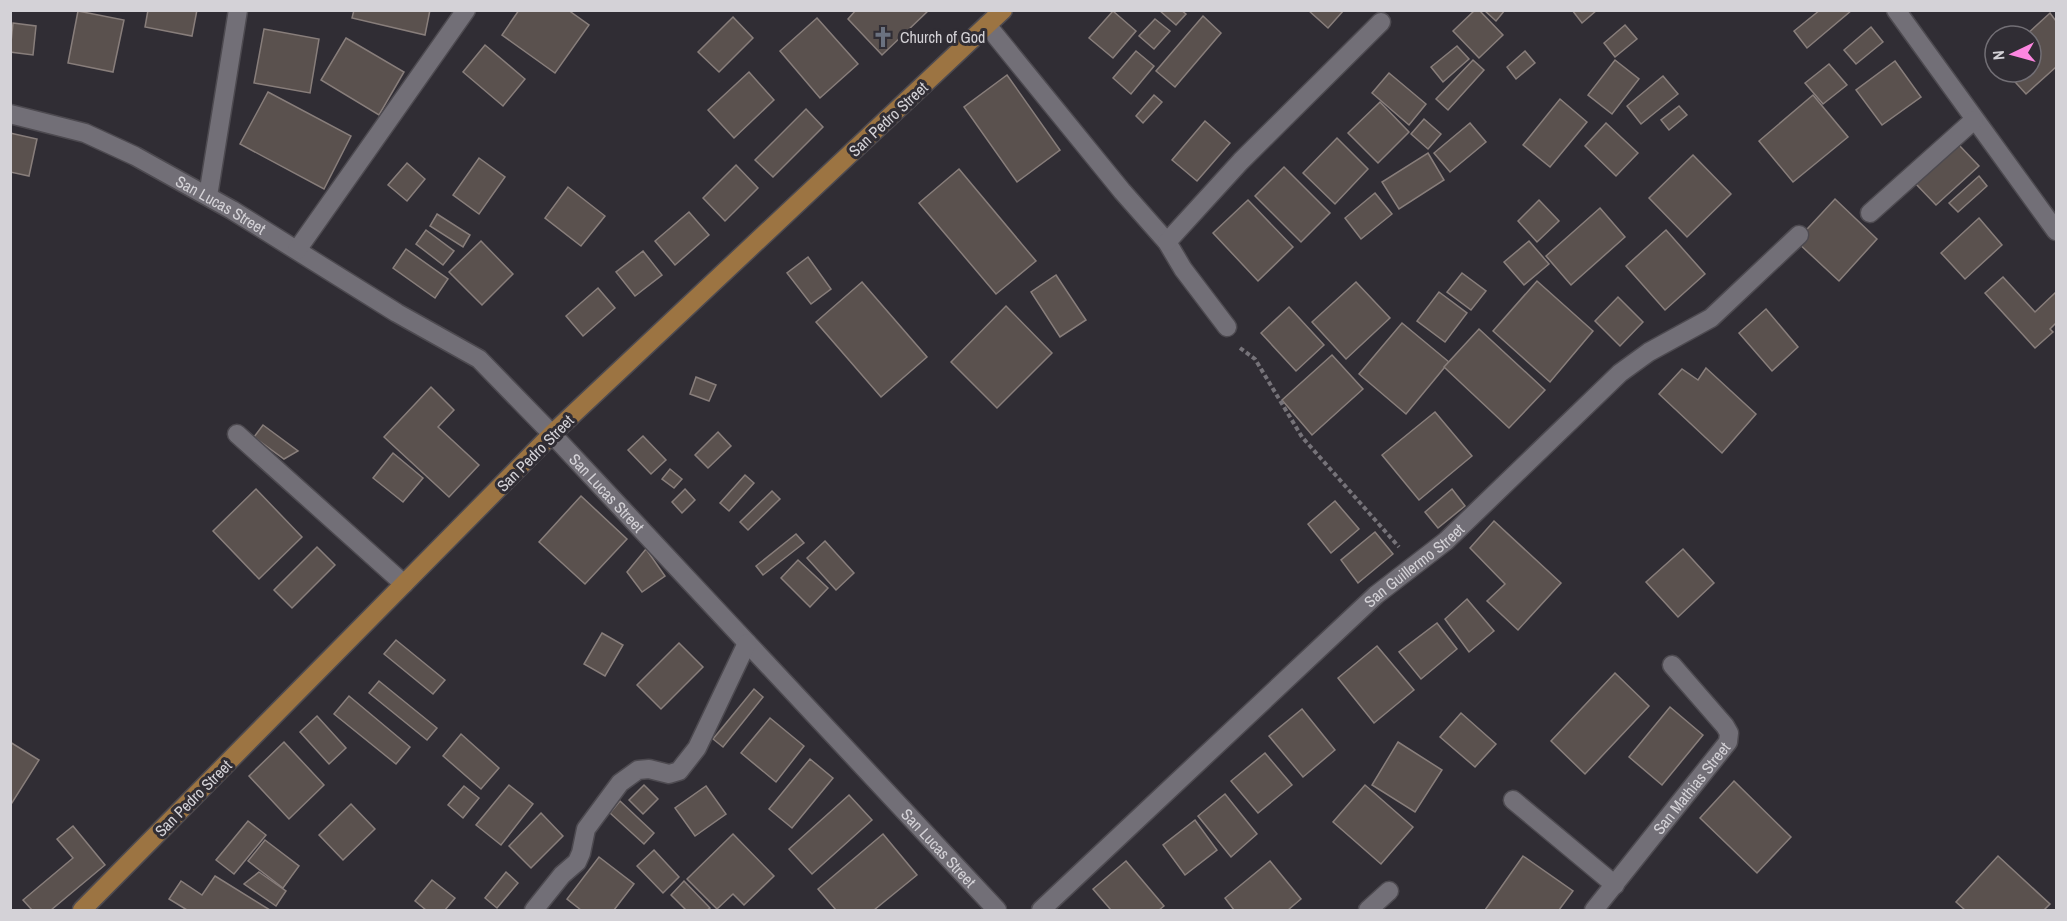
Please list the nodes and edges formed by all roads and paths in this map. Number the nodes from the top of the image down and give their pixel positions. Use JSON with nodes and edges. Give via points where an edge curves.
{"nodes":[{"id":1,"x":238,"y":10,"type":"edge"},
{"id":2,"x":466,"y":10,"type":"edge"},
{"id":3,"x":1003,"y":10,"type":"edge"},
{"id":4,"x":1896,"y":10,"type":"edge"},
{"id":5,"x":1381,"y":22,"type":"dead end"},
{"id":6,"x":987,"y":25,"type":"junction"},
{"id":7,"x":10,"y":114,"type":"edge"},
{"id":8,"x":1974,"y":120,"type":"junction"},
{"id":9,"x":208,"y":196,"type":"junction"},
{"id":10,"x":1870,"y":213,"type":"dead end"},
{"id":11,"x":2056,"y":231,"type":"edge"},
{"id":12,"x":1799,"y":235,"type":"dead end"},
{"id":13,"x":1167,"y":242,"type":"junction"},
{"id":14,"x":297,"y":250,"type":"junction"},
{"id":15,"x":1227,"y":327,"type":"joint"},
{"id":16,"x":237,"y":434,"type":"dead end"},
{"id":17,"x":552,"y":434,"type":"junction"},
{"id":18,"x":1415,"y":564,"type":"junction"},
{"id":19,"x":405,"y":584,"type":"junction"},
{"id":20,"x":747,"y":643,"type":"junction"},
{"id":21,"x":1672,"y":665,"type":"dead end"},
{"id":22,"x":1513,"y":800,"type":"dead end"},
{"id":23,"x":1615,"y":885,"type":"junction"},
{"id":24,"x":1389,"y":891,"type":"dead end"},
{"id":25,"x":1599,"y":909,"type":"edge"},
{"id":26,"x":82,"y":910,"type":"edge"},
{"id":27,"x":534,"y":910,"type":"edge"},
{"id":28,"x":997,"y":910,"type":"edge"},
{"id":29,"x":1041,"y":910,"type":"edge"},
{"id":30,"x":1368,"y":910,"type":"edge"}],
"edges":[{"from":1,"to":9,"type":"street"},
{"from":2,"to":14,"type":"street"},
{"from":3,"to":6,"type":"main road","name":"San Pedro Street"},
{"from":4,"to":8,"type":"street"},
{"from":5,"to":13,"type":"street","via":[[1241,161]]},
{"from":6,"to":13,"type":"street"},
{"from":6,"to":17,"type":"main road","name":"San Pedro Street"},
{"from":7,"to":9,"type":"street","name":"San Lucas Street","via":[[85,133]]},
{"from":8,"to":10,"type":"street"},
{"from":8,"to":11,"type":"street"},
{"from":9,"to":14,"type":"street","name":"San Lucas Street"},
{"from":12,"to":18,"type":"street","name":"San Guillermo Street","via":[[1711,318],[1620,373],[1446,541]]},
{"from":13,"to":15,"type":"street"},
{"from":14,"to":17,"type":"street","name":"San Lucas Street","via":[[479,359]]},
{"from":15,"to":18,"type":"path","via":[[1237,345],[1255,359],[1302,437]]},
{"from":16,"to":19,"type":"street"},
{"from":17,"to":19,"type":"main road","name":"San Pedro Street"},
{"from":17,"to":20,"type":"street","name":"San Lucas Street"},
{"from":18,"to":29,"type":"street","name":"San Guillermo Street","via":[[1376,595]]},
{"from":19,"to":26,"type":"main road","name":"San Pedro Street"},
{"from":20,"to":27,"type":"street","via":[[689,759],[679,771],[669,774],[638,770],[620,783],[586,829],[577,862]]},
{"from":20,"to":28,"type":"street","name":"San Lucas Street"},
{"from":21,"to":23,"type":"street","name":"San Mathias Street","via":[[1725,726],[1728,742]]},
{"from":22,"to":23,"type":"street"},
{"from":23,"to":25,"type":"street","name":"San Mathias Street"},
{"from":24,"to":30,"type":"street"}]}
